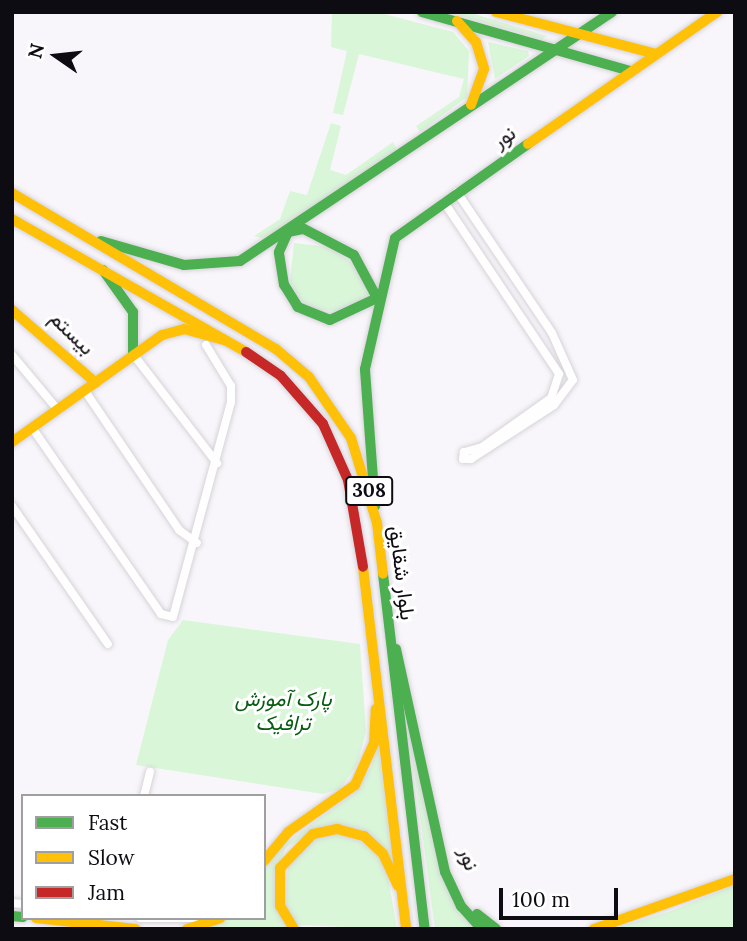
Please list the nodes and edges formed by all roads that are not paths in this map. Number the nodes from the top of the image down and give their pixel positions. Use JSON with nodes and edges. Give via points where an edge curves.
{"nodes":[{"id":1,"x":422,"y":12,"type":"edge"},
{"id":2,"x":496,"y":12,"type":"edge"},
{"id":3,"x":612,"y":12,"type":"edge"},
{"id":4,"x":717,"y":12,"type":"edge"},
{"id":5,"x":457,"y":21,"type":"junction"},
{"id":6,"x":579,"y":34,"type":"junction"},
{"id":7,"x":558,"y":48,"type":"junction"},
{"id":8,"x":656,"y":54,"type":"junction"},
{"id":9,"x":631,"y":71,"type":"junction"},
{"id":10,"x":468,"y":109,"type":"junction"},
{"id":11,"x":457,"y":192,"type":"junction"},
{"id":12,"x":12,"y":193,"type":"edge"},
{"id":13,"x":444,"y":202,"type":"junction"},
{"id":14,"x":12,"y":219,"type":"edge"},
{"id":15,"x":78,"y":233,"type":"junction"},
{"id":16,"x":283,"y":235,"type":"junction"},
{"id":17,"x":101,"y":268,"type":"junction"},
{"id":18,"x":377,"y":298,"type":"junction"},
{"id":19,"x":16,"y":311,"type":"edge"},
{"id":20,"x":206,"y":345,"type":"dead end"},
{"id":21,"x":239,"y":346,"type":"junction"},
{"id":22,"x":134,"y":354,"type":"junction"},
{"id":23,"x":12,"y":355,"type":"edge"},
{"id":24,"x":96,"y":383,"type":"junction"},
{"id":25,"x":85,"y":391,"type":"junction"},
{"id":26,"x":58,"y":411,"type":"junction"},
{"id":27,"x":33,"y":429,"type":"junction"},
{"id":28,"x":12,"y":442,"type":"edge"},
{"id":29,"x":216,"y":463,"type":"junction"},
{"id":30,"x":12,"y":506,"type":"edge"},
{"id":31,"x":377,"y":523,"type":"junction"},
{"id":32,"x":197,"y":543,"type":"junction"},
{"id":33,"x":390,"y":631,"type":"junction"},
{"id":34,"x":108,"y":644,"type":"dead end"},
{"id":35,"x":378,"y":677,"type":"junction"},
{"id":36,"x":149,"y":772,"type":"dead end"},
{"id":37,"x":429,"y":787,"type":"junction"},
{"id":38,"x":144,"y":794,"type":"edge"},
{"id":39,"x":266,"y":859,"type":"edge"},
{"id":40,"x":735,"y":879,"type":"edge"},
{"id":41,"x":401,"y":892,"type":"junction"},
{"id":42,"x":54,"y":920,"type":"edge"},
{"id":43,"x":214,"y":920,"type":"edge"},
{"id":44,"x":135,"y":929,"type":"edge"},
{"id":45,"x":187,"y":929,"type":"edge"},
{"id":46,"x":294,"y":929,"type":"edge"},
{"id":47,"x":405,"y":929,"type":"edge"},
{"id":48,"x":425,"y":929,"type":"edge"},
{"id":49,"x":482,"y":929,"type":"edge"},
{"id":50,"x":496,"y":929,"type":"edge"},
{"id":51,"x":594,"y":929,"type":"edge"}],
"edges":[{"from":1,"to":5,"type":"main road"},
{"from":2,"to":6,"type":"main road"},
{"from":3,"to":6,"type":"main road","name":"نور"},
{"from":4,"to":8,"type":"main road","name":"نور"},
{"from":5,"to":7,"type":"main road"},
{"from":5,"to":10,"type":"main road","via":[[476,42],[484,69]]},
{"from":6,"to":7,"type":"main road","name":"نور"},
{"from":6,"to":8,"type":"main road"},
{"from":7,"to":9,"type":"main road"},
{"from":7,"to":10,"type":"main road","name":"نور"},
{"from":8,"to":9,"type":"main road","name":"نور"},
{"from":9,"to":11,"type":"main road","name":"نور"},
{"from":10,"to":16,"type":"main road","name":"نور"},
{"from":11,"to":13,"type":"main road","name":"نور"},
{"from":11,"to":13,"type":"street","via":[[552,333],[573,380],[554,405],[471,459],[463,459],[464,452],[482,447],[551,398],[559,374]]},
{"from":12,"to":15,"type":"main road","name":"بلوار شقایق","number":"308"},
{"from":13,"to":18,"type":"main road","name":"نور","via":[[395,238]]},
{"from":14,"to":17,"type":"main road","name":"بلوار شقایق"},
{"from":15,"to":16,"type":"main road","name":"نور","via":[[160,260],[213,267],[240,261]]},
{"from":15,"to":31,"type":"main road","name":"بلوار شقایق","number":"308","via":[[276,349],[309,377],[351,438]]},
{"from":16,"to":18,"type":"main road","via":[[304,229],[347,248]]},
{"from":16,"to":18,"type":"main road","via":[[281,277],[304,312],[344,317]]},
{"from":17,"to":21,"type":"main road","name":"بلوار شقایق"},
{"from":17,"to":22,"type":"main road","via":[[133,312]]},
{"from":18,"to":31,"type":"main road","name":"نور","via":[[365,369]]},
{"from":19,"to":24,"type":"main road","name":"بیستم"},
{"from":20,"to":29,"type":"street","via":[[230,386],[231,402]]},
{"from":21,"to":22,"type":"main road","via":[[184,329]]},
{"from":21,"to":35,"type":"main road","name":"بلوار شقایق","number":"308","via":[[281,376],[323,424],[348,480]]},
{"from":22,"to":24,"type":"main road"},
{"from":22,"to":29,"type":"street"},
{"from":23,"to":26,"type":"street"},
{"from":24,"to":25,"type":"main road"},
{"from":25,"to":26,"type":"main road"},
{"from":25,"to":32,"type":"street","via":[[179,530]]},
{"from":26,"to":27,"type":"main road"},
{"from":27,"to":28,"type":"main road"},
{"from":27,"to":32,"type":"street","via":[[161,614],[173,617]]},
{"from":29,"to":32,"type":"street"},
{"from":30,"to":34,"type":"street"},
{"from":31,"to":33,"type":"main road","name":"بلوار شقایق","number":"308"},
{"from":33,"to":37,"type":"main road"},
{"from":33,"to":48,"type":"main road","name":"بلوار شقایق","number":"308"},
{"from":35,"to":39,"type":"main road","via":[[374,743],[362,775],[345,796],[288,832]]},
{"from":35,"to":41,"type":"main road","name":"بلوار شقایق","number":"308"},
{"from":36,"to":38,"type":"street"},
{"from":37,"to":49,"type":"main road","via":[[453,892]]},
{"from":37,"to":50,"type":"main road","name":"نور","via":[[457,885]]},
{"from":40,"to":51,"type":"main road"},
{"from":41,"to":46,"type":"main road","via":[[383,854],[364,836],[337,829],[313,834],[280,868],[280,906]]},
{"from":41,"to":47,"type":"main road","name":"بلوار شقایق","number":"308"},
{"from":42,"to":44,"type":"main road"},
{"from":43,"to":45,"type":"main road"}]}
